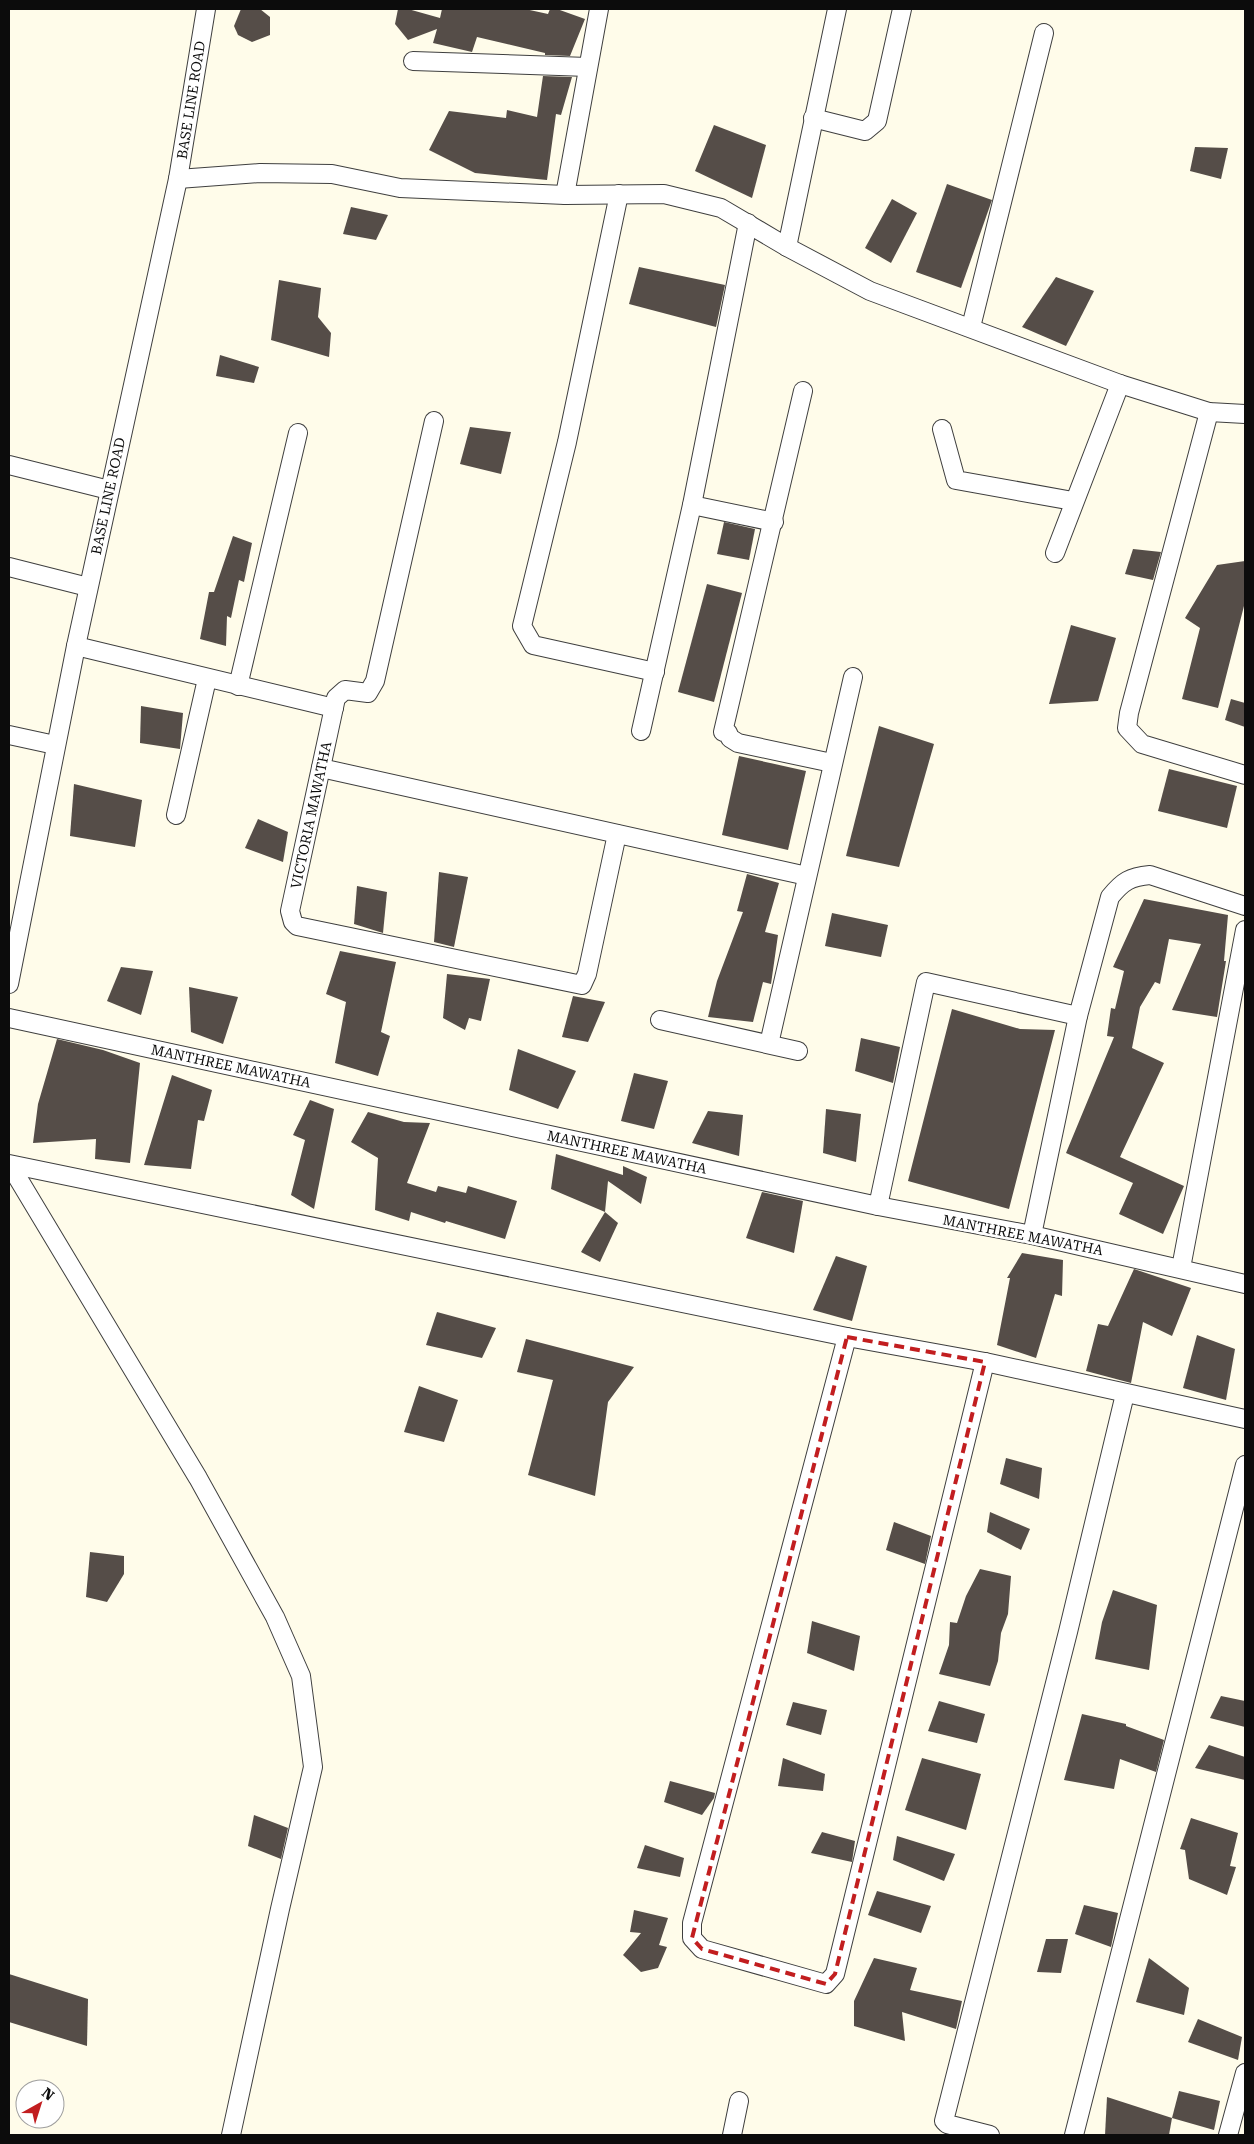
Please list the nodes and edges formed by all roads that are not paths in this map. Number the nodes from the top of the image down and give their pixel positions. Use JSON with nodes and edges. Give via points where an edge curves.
{"nodes":[{"id":1,"x":206,"y":9,"type":"edge"},
{"id":2,"x":599,"y":9,"type":"edge"},
{"id":3,"x":837,"y":9,"type":"edge"},
{"id":4,"x":902,"y":9,"type":"edge"},
{"id":5,"x":1044,"y":33,"type":"dead end"},
{"id":6,"x":413,"y":60,"type":"dead end"},
{"id":7,"x":588,"y":67,"type":"junction"},
{"id":8,"x":813,"y":118,"type":"junction"},
{"id":9,"x":178,"y":179,"type":"junction"},
{"id":10,"x":619,"y":194,"type":"junction"},
{"id":11,"x":565,"y":195,"type":"junction"},
{"id":12,"x":748,"y":223,"type":"junction"},
{"id":13,"x":787,"y":247,"type":"junction"},
{"id":14,"x":971,"y":327,"type":"junction"},
{"id":15,"x":1120,"y":384,"type":"junction"},
{"id":16,"x":804,"y":391,"type":"dead end"},
{"id":17,"x":1210,"y":412,"type":"junction"},
{"id":18,"x":1245,"y":414,"type":"edge"},
{"id":19,"x":434,"y":421,"type":"dead end"},
{"id":20,"x":942,"y":429,"type":"dead end"},
{"id":21,"x":298,"y":433,"type":"dead end"},
{"id":22,"x":9,"y":465,"type":"edge"},
{"id":23,"x":109,"y":490,"type":"junction"},
{"id":24,"x":1073,"y":501,"type":"junction"},
{"id":25,"x":692,"y":505,"type":"junction"},
{"id":26,"x":774,"y":522,"type":"junction"},
{"id":27,"x":1055,"y":552,"type":"dead end"},
{"id":28,"x":9,"y":567,"type":"edge"},
{"id":29,"x":88,"y":587,"type":"junction"},
{"id":30,"x":76,"y":646,"type":"junction"},
{"id":31,"x":655,"y":672,"type":"junction"},
{"id":32,"x":853,"y":677,"type":"dead end"},
{"id":33,"x":207,"y":679,"type":"junction"},
{"id":34,"x":238,"y":686,"type":"junction"},
{"id":35,"x":334,"y":708,"type":"junction"},
{"id":36,"x":641,"y":731,"type":"dead end"},
{"id":37,"x":9,"y":735,"type":"edge"},
{"id":38,"x":55,"y":745,"type":"junction"},
{"id":39,"x":832,"y":762,"type":"junction"},
{"id":40,"x":321,"y":768,"type":"junction"},
{"id":41,"x":1245,"y":775,"type":"edge"},
{"id":42,"x":176,"y":815,"type":"dead end"},
{"id":43,"x":616,"y":834,"type":"junction"},
{"id":44,"x":807,"y":876,"type":"junction"},
{"id":45,"x":1245,"y":906,"type":"edge"},
{"id":46,"x":1245,"y":930,"type":"edge"},
{"id":47,"x":9,"y":984,"type":"edge"},
{"id":48,"x":1078,"y":1016,"type":"junction"},
{"id":49,"x":9,"y":1018,"type":"edge"},
{"id":50,"x":660,"y":1020,"type":"dead end"},
{"id":51,"x":769,"y":1044,"type":"junction"},
{"id":52,"x":798,"y":1051,"type":"dead end"},
{"id":53,"x":10,"y":1164,"type":"edge"},
{"id":54,"x":878,"y":1206,"type":"junction"},
{"id":55,"x":1032,"y":1235,"type":"junction"},
{"id":56,"x":1181,"y":1268,"type":"junction"},
{"id":57,"x":1245,"y":1284,"type":"edge"},
{"id":58,"x":847,"y":1337,"type":"junction"},
{"id":59,"x":985,"y":1362,"type":"junction"},
{"id":60,"x":1125,"y":1394,"type":"junction"},
{"id":61,"x":1245,"y":1419,"type":"edge"},
{"id":62,"x":1245,"y":1465,"type":"edge"},
{"id":63,"x":1245,"y":2073,"type":"edge"},
{"id":64,"x":739,"y":2101,"type":"dead end"},
{"id":65,"x":1241,"y":2107,"type":"edge"},
{"id":66,"x":231,"y":2135,"type":"edge"},
{"id":67,"x":732,"y":2135,"type":"edge"},
{"id":68,"x":990,"y":2135,"type":"edge"},
{"id":69,"x":1074,"y":2135,"type":"edge"},
{"id":70,"x":1228,"y":2135,"type":"edge"}],
"edges":[{"from":1,"to":9,"type":"street","name":"BASE LINE ROAD"},
{"from":2,"to":7,"type":"street"},
{"from":3,"to":8,"type":"street"},
{"from":4,"to":8,"type":"street","via":[[877,121],[865,131]]},
{"from":5,"to":14,"type":"street"},
{"from":6,"to":7,"type":"street"},
{"from":7,"to":11,"type":"street"},
{"from":8,"to":13,"type":"street"},
{"from":9,"to":11,"type":"street","via":[[260,173],[332,174],[400,188]]},
{"from":9,"to":23,"type":"street","name":"BASE LINE ROAD"},
{"from":10,"to":11,"type":"street"},
{"from":10,"to":12,"type":"street","via":[[664,194],[721,208]]},
{"from":10,"to":31,"type":"street","via":[[567,442],[522,626],[533,646]]},
{"from":12,"to":13,"type":"street"},
{"from":12,"to":25,"type":"street"},
{"from":13,"to":14,"type":"street","via":[[870,291]]},
{"from":14,"to":15,"type":"street"},
{"from":15,"to":17,"type":"street"},
{"from":15,"to":24,"type":"street"},
{"from":16,"to":26,"type":"street"},
{"from":17,"to":18,"type":"street"},
{"from":17,"to":41,"type":"street","via":[[1127,728],[1142,744]]},
{"from":19,"to":35,"type":"street","via":[[375,681],[368,692],[345,690],[336,698]]},
{"from":20,"to":24,"type":"street","via":[[956,480]]},
{"from":21,"to":34,"type":"street"},
{"from":22,"to":23,"type":"street"},
{"from":23,"to":29,"type":"street","name":"BASE LINE ROAD"},
{"from":24,"to":27,"type":"street"},
{"from":25,"to":26,"type":"street"},
{"from":25,"to":31,"type":"street"},
{"from":26,"to":39,"type":"street","via":[[723,732],[738,743]]},
{"from":28,"to":29,"type":"street"},
{"from":29,"to":30,"type":"street","name":"BASE LINE ROAD"},
{"from":30,"to":33,"type":"street"},
{"from":30,"to":38,"type":"street","name":"BASE LINE ROAD"},
{"from":31,"to":36,"type":"street"},
{"from":32,"to":39,"type":"street"},
{"from":33,"to":34,"type":"street"},
{"from":33,"to":42,"type":"street"},
{"from":34,"to":35,"type":"street"},
{"from":35,"to":40,"type":"street","name":"VICTORIA MAWATHA"},
{"from":37,"to":38,"type":"street"},
{"from":38,"to":47,"type":"street","name":"BASE LINE ROAD"},
{"from":39,"to":44,"type":"street"},
{"from":40,"to":43,"type":"street"},
{"from":40,"to":43,"type":"street","name":"VICTORIA MAWATHA","via":[[290,911],[297,926],[582,985]]},
{"from":43,"to":44,"type":"street"},
{"from":44,"to":51,"type":"street"},
{"from":45,"to":48,"type":"street","via":[[1150,875],[1136,876],[1121,883],[1110,897]]},
{"from":46,"to":56,"type":"street"},
{"from":48,"to":54,"type":"street","via":[[926,982]]},
{"from":48,"to":55,"type":"street"},
{"from":49,"to":54,"type":"street","name":"MANTHREE MAWATHA"},
{"from":50,"to":51,"type":"street"},
{"from":51,"to":52,"type":"street"},
{"from":53,"to":58,"type":"street"},
{"from":53,"to":66,"type":"street","via":[[198,1478],[275,1617],[301,1676],[313,1767]]},
{"from":54,"to":55,"type":"street","name":"MANTHREE MAWATHA"},
{"from":55,"to":56,"type":"street","name":"MANTHREE MAWATHA"},
{"from":56,"to":57,"type":"street","name":"MANTHREE MAWATHA"},
{"from":58,"to":59,"type":"street"},
{"from":58,"to":59,"type":"street","via":[[692,1923],[692,1938],[702,1949],[826,1984],[835,1974]]},
{"from":59,"to":60,"type":"street"},
{"from":60,"to":61,"type":"street"},
{"from":60,"to":68,"type":"street","via":[[944,2121]]},
{"from":62,"to":69,"type":"street"},
{"from":63,"to":65,"type":"street"},
{"from":64,"to":67,"type":"street"},
{"from":65,"to":70,"type":"street"}]}
